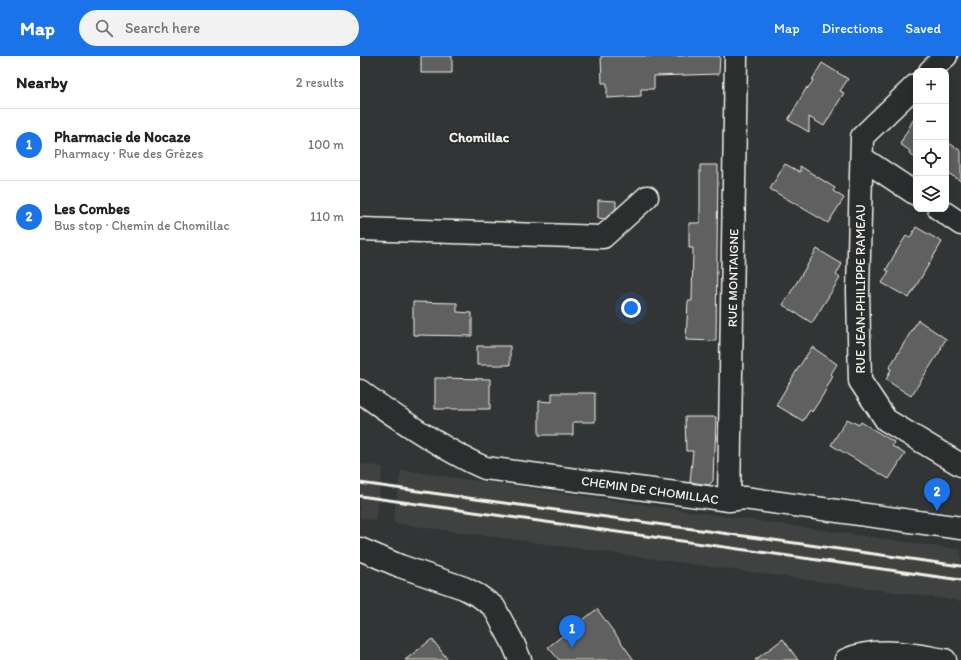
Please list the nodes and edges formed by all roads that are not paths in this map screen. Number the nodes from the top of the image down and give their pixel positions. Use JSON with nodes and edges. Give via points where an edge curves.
{"nodes":[{"id":1,"x":736,"y":56,"type":"edge"},
{"id":2,"x":946,"y":56,"type":"edge"},
{"id":3,"x":933,"y":68,"type":"edge"},
{"id":4,"x":913,"y":88,"type":"edge"},
{"id":5,"x":862,"y":158,"type":"junction"},
{"id":6,"x":913,"y":192,"type":"edge"},
{"id":7,"x":647,"y":197,"type":"dead end"},
{"id":8,"x":943,"y":212,"type":"edge"},
{"id":9,"x":961,"y":224,"type":"edge"},
{"id":10,"x":360,"y":229,"type":"edge"},
{"id":11,"x":360,"y":391,"type":"edge"},
{"id":12,"x":961,"y":465,"type":"edge"},
{"id":13,"x":736,"y":499,"type":"junction"},
{"id":14,"x":961,"y":519,"type":"edge"},
{"id":15,"x":961,"y":528,"type":"edge"},
{"id":16,"x":363,"y":550,"type":"edge"},
{"id":17,"x":520,"y":660,"type":"edge"},
{"id":18,"x":846,"y":660,"type":"edge"},
{"id":19,"x":945,"y":660,"type":"edge"}],
"edges":[{"from":1,"to":13,"type":"street","name":"RUE MONTAIGNE"},
{"from":2,"to":3,"type":"street"},
{"from":4,"to":5,"type":"street","name":"RUE JEAN-PHILIPPE RAMEAU","via":[[862,137]]},
{"from":5,"to":6,"type":"street"},
{"from":5,"to":12,"type":"street","name":"RUE JEAN-PHILIPPE RAMEAU","via":[[858,291],[860,381],[886,420]]},
{"from":7,"to":10,"type":"street","via":[[603,237]]},
{"from":8,"to":9,"type":"street"},
{"from":11,"to":13,"type":"street","name":"CHEMIN DE CHOMILLAC","via":[[450,451],[485,468]]},
{"from":13,"to":14,"type":"street","via":[[766,490],[937,511]]},
{"from":13,"to":15,"type":"street","name":"CHEMIN DE CHOMILLAC"},
{"from":16,"to":17,"type":"street","via":[[479,596],[494,607]]},
{"from":18,"to":19,"type":"street","via":[[886,652]]}]}
